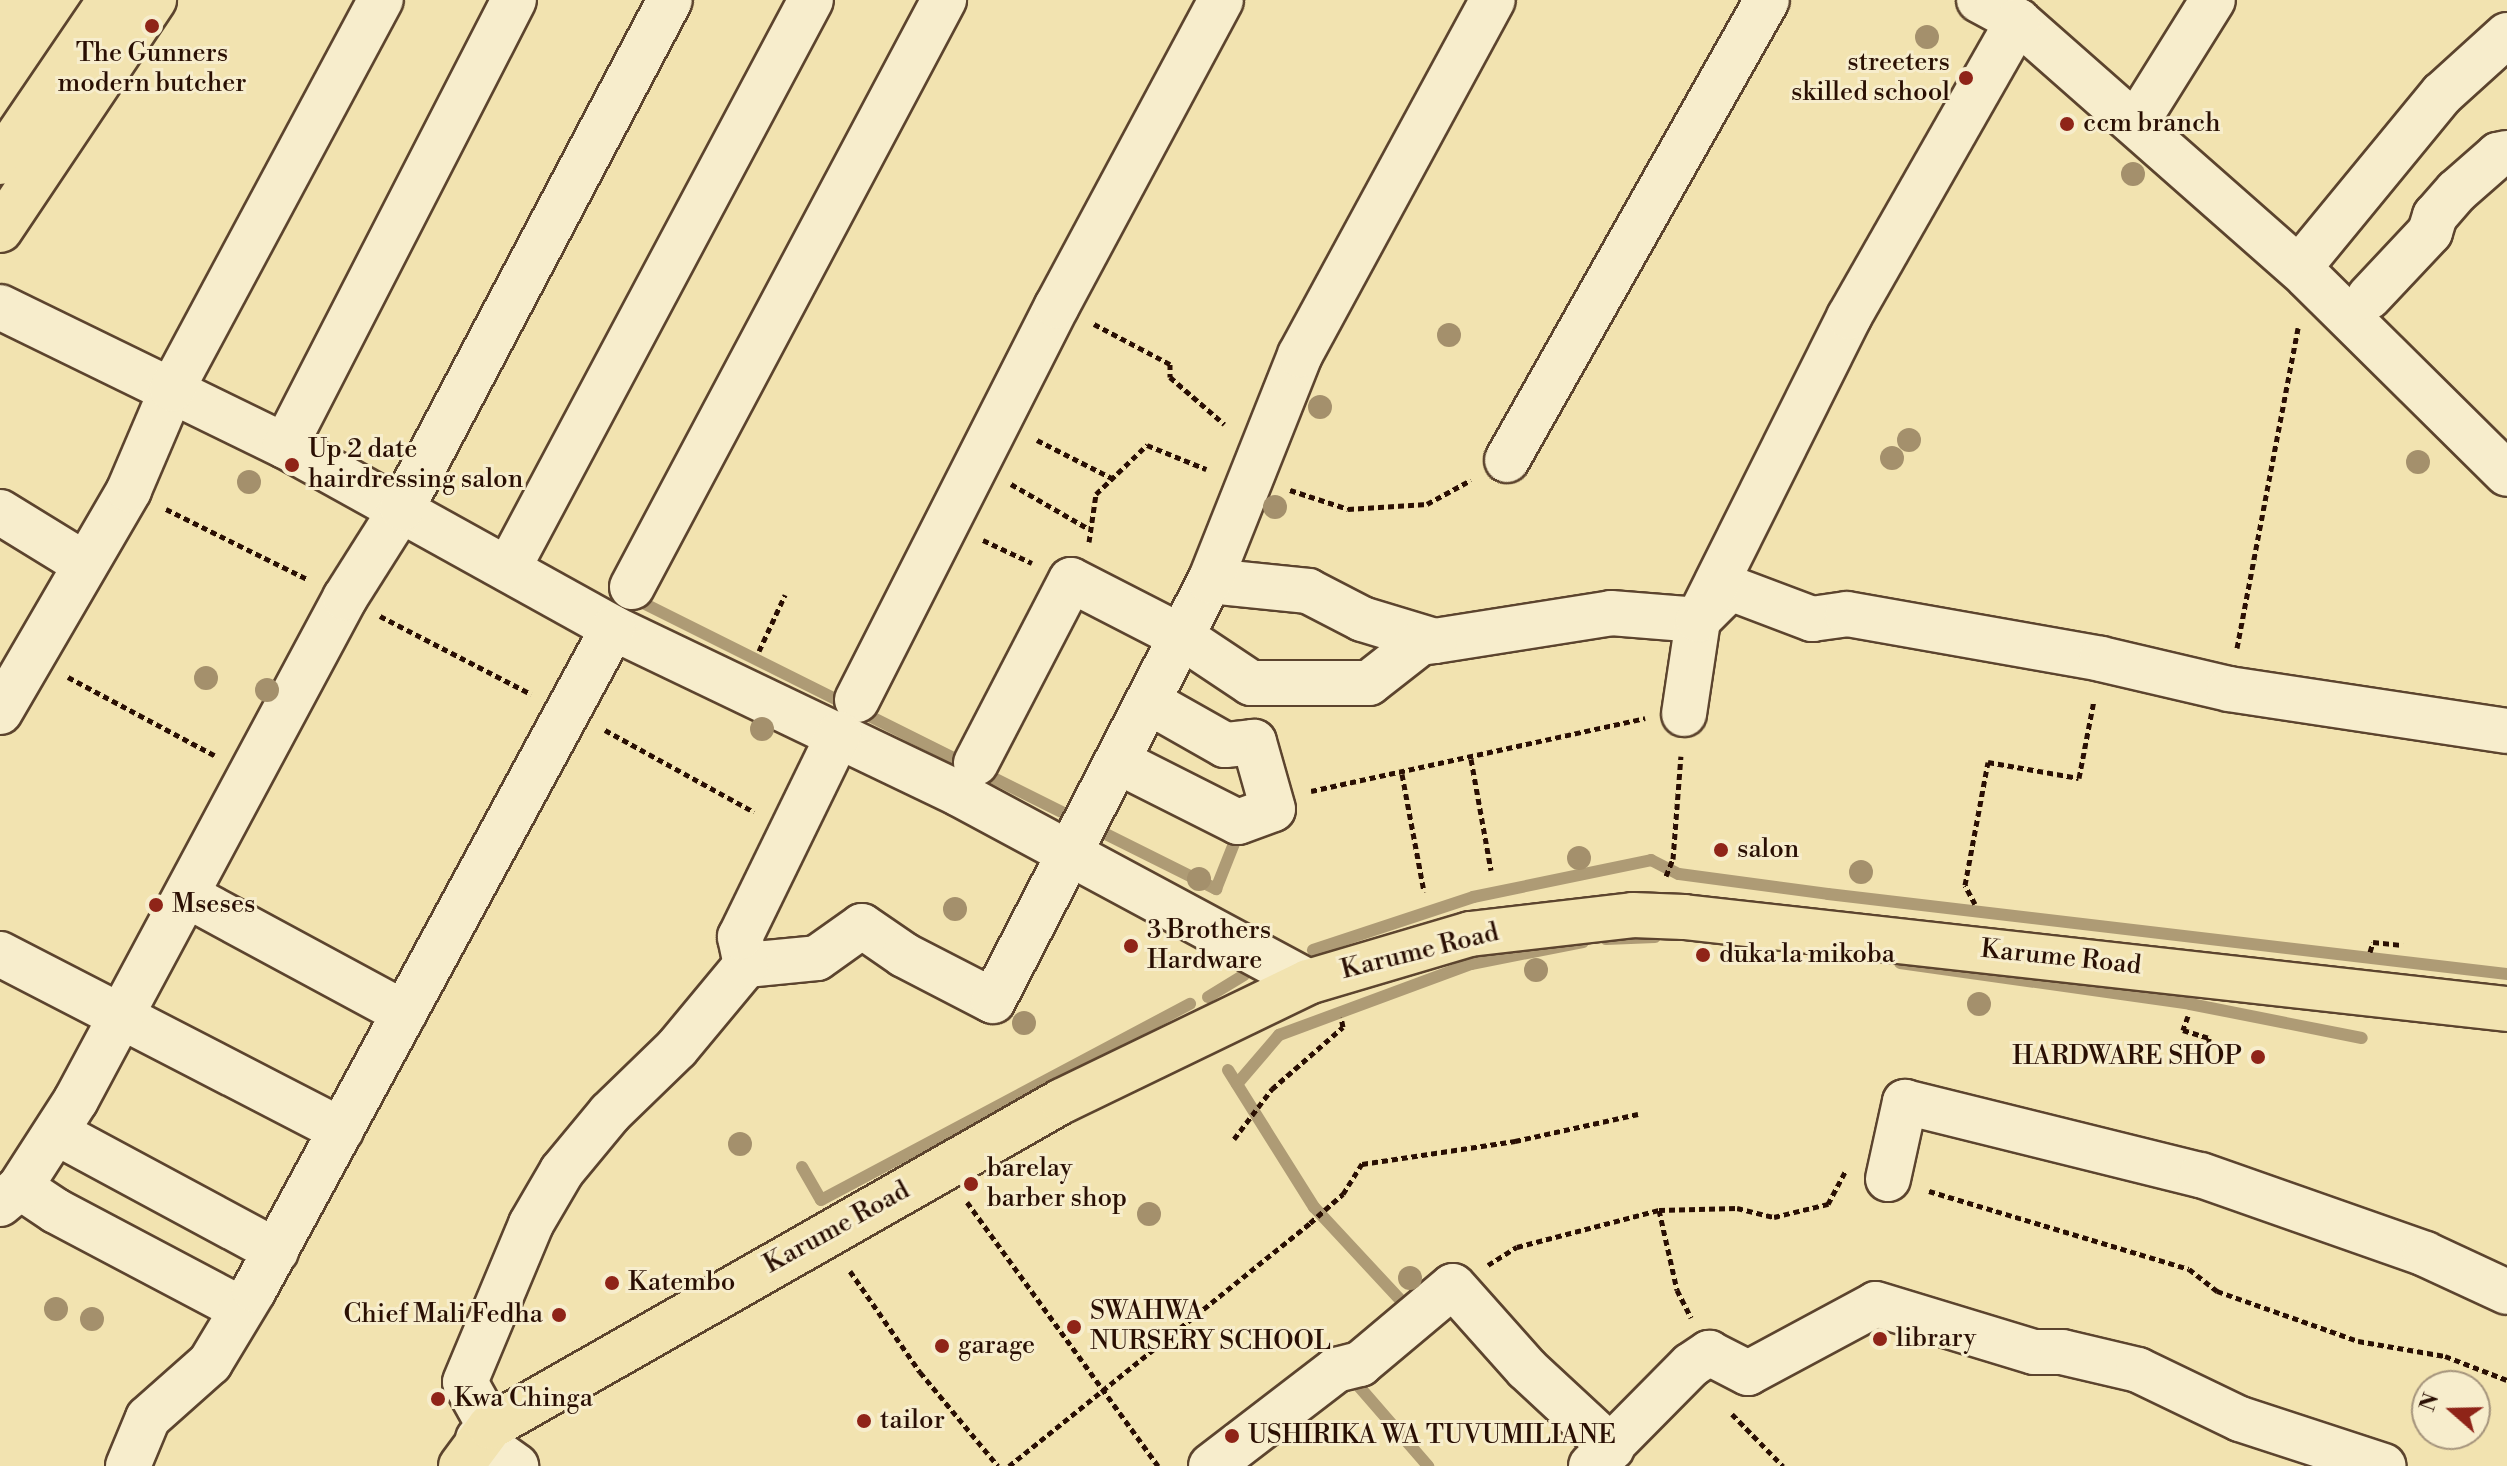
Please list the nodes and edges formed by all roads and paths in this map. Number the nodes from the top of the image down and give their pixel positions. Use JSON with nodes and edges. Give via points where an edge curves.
{"nodes":[{"id":1,"x":110,"y":0,"type":"edge"},
{"id":2,"x":154,"y":0,"type":"edge"},
{"id":3,"x":381,"y":0,"type":"edge"},
{"id":4,"x":514,"y":0,"type":"edge"},
{"id":5,"x":670,"y":0,"type":"edge"},
{"id":6,"x":811,"y":0,"type":"edge"},
{"id":7,"x":944,"y":0,"type":"edge"},
{"id":8,"x":1221,"y":0,"type":"edge"},
{"id":9,"x":1493,"y":0,"type":"edge"},
{"id":10,"x":1767,"y":0,"type":"edge"},
{"id":11,"x":1979,"y":0,"type":"edge"},
{"id":12,"x":2217,"y":4,"type":"edge"},
{"id":13,"x":2018,"y":21,"type":"junction"},
{"id":14,"x":2507,"y":35,"type":"edge"},
{"id":15,"x":2136,"y":123,"type":"junction"},
{"id":16,"x":2503,"y":158,"type":"edge"},
{"id":17,"x":0,"y":162,"type":"edge"},
{"id":18,"x":0,"y":230,"type":"edge"},
{"id":19,"x":2310,"y":264,"type":"junction"},
{"id":20,"x":2369,"y":297,"type":"dead end"},
{"id":21,"x":1057,"y":306,"type":"junction"},
{"id":22,"x":0,"y":307,"type":"edge"},
{"id":23,"x":172,"y":389,"type":"junction"},
{"id":24,"x":1001,"y":421,"type":"junction"},
{"id":25,"x":285,"y":446,"type":"junction"},
{"id":26,"x":1507,"y":460,"type":"joint"},
{"id":27,"x":1211,"y":461,"type":"dead end"},
{"id":28,"x":979,"y":466,"type":"junction"},
{"id":29,"x":1255,"y":468,"type":"junction"},
{"id":30,"x":2507,"y":474,"type":"edge"},
{"id":31,"x":1114,"y":480,"type":"junction"},
{"id":32,"x":129,"y":490,"type":"junction"},
{"id":33,"x":402,"y":508,"type":"junction"},
{"id":34,"x":0,"y":512,"type":"edge"},
{"id":35,"x":948,"y":524,"type":"junction"},
{"id":36,"x":1089,"y":529,"type":"junction"},
{"id":37,"x":83,"y":563,"type":"junction"},
{"id":38,"x":509,"y":567,"type":"junction"},
{"id":39,"x":1071,"y":580,"type":"junction"},
{"id":40,"x":1210,"y":581,"type":"junction"},
{"id":41,"x":632,"y":587,"type":"dead end"},
{"id":42,"x":785,"y":595,"type":"dead end"},
{"id":43,"x":345,"y":598,"type":"junction"},
{"id":44,"x":1698,"y":620,"type":"junction"},
{"id":45,"x":613,"y":628,"type":"junction"},
{"id":46,"x":1182,"y":637,"type":"junction"},
{"id":47,"x":1435,"y":641,"type":"junction"},
{"id":48,"x":33,"y":656,"type":"junction"},
{"id":49,"x":770,"y":658,"type":"dead end"},
{"id":50,"x":2101,"y":659,"type":"junction"},
{"id":51,"x":2229,"y":689,"type":"junction"},
{"id":52,"x":1149,"y":702,"type":"junction"},
{"id":53,"x":0,"y":712,"type":"edge"},
{"id":54,"x":567,"y":713,"type":"junction"},
{"id":55,"x":1684,"y":714,"type":"junction"},
{"id":56,"x":848,"y":717,"type":"junction"},
{"id":57,"x":2507,"y":731,"type":"edge"},
{"id":58,"x":1471,"y":759,"type":"junction"},
{"id":59,"x":1119,"y":762,"type":"junction"},
{"id":60,"x":976,"y":763,"type":"dead end"},
{"id":61,"x":255,"y":774,"type":"junction"},
{"id":62,"x":1402,"y":774,"type":"junction"},
{"id":63,"x":1273,"y":809,"type":"junction"},
{"id":64,"x":790,"y":831,"type":"junction"},
{"id":65,"x":1082,"y":834,"type":"junction"},
{"id":66,"x":1491,"y":870,"type":"dead end"},
{"id":67,"x":1666,"y":874,"type":"dead end"},
{"id":68,"x":1424,"y":892,"type":"dead end"},
{"id":69,"x":188,"y":896,"type":"junction"},
{"id":70,"x":1975,"y":904,"type":"dead end"},
{"id":71,"x":2403,"y":945,"type":"dead end"},
{"id":72,"x":2370,"y":951,"type":"dead end"},
{"id":73,"x":0,"y":954,"type":"edge"},
{"id":74,"x":746,"y":965,"type":"junction"},
{"id":75,"x":1308,"y":982,"type":"junction"},
{"id":76,"x":2507,"y":1009,"type":"edge"},
{"id":77,"x":404,"y":1013,"type":"junction"},
{"id":78,"x":122,"y":1017,"type":"junction"},
{"id":79,"x":2187,"y":1021,"type":"dead end"},
{"id":80,"x":1343,"y":1027,"type":"dead end"},
{"id":81,"x":2208,"y":1054,"type":"dead end"},
{"id":82,"x":1638,"y":1114,"type":"dead end"},
{"id":83,"x":341,"y":1130,"type":"junction"},
{"id":84,"x":57,"y":1133,"type":"junction"},
{"id":85,"x":1234,"y":1139,"type":"dead end"},
{"id":86,"x":943,"y":1169,"type":"junction"},
{"id":87,"x":1888,"y":1179,"type":"junction"},
{"id":88,"x":10,"y":1195,"type":"edge"},
{"id":89,"x":1659,"y":1210,"type":"junction"},
{"id":90,"x":825,"y":1233,"type":"junction"},
{"id":91,"x":276,"y":1251,"type":"junction"},
{"id":92,"x":1453,"y":1286,"type":"junction"},
{"id":93,"x":2507,"y":1292,"type":"edge"},
{"id":94,"x":241,"y":1309,"type":"junction"},
{"id":95,"x":1709,"y":1353,"type":"junction"},
{"id":96,"x":2507,"y":1380,"type":"edge"},
{"id":97,"x":1103,"y":1389,"type":"junction"},
{"id":98,"x":477,"y":1444,"type":"edge"},
{"id":99,"x":1601,"y":1457,"type":"edge"},
{"id":100,"x":128,"y":1466,"type":"edge"},
{"id":101,"x":516,"y":1466,"type":"edge"},
{"id":102,"x":998,"y":1466,"type":"edge"},
{"id":103,"x":1009,"y":1466,"type":"edge"},
{"id":104,"x":1158,"y":1466,"type":"edge"},
{"id":105,"x":1211,"y":1466,"type":"edge"},
{"id":106,"x":1783,"y":1466,"type":"edge"},
{"id":107,"x":2384,"y":1466,"type":"edge"}],
"edges":[{"from":1,"to":17,"type":"main road"},
{"from":2,"to":18,"type":"main road"},
{"from":3,"to":23,"type":"street"},
{"from":4,"to":25,"type":"street"},
{"from":5,"to":33,"type":"street"},
{"from":6,"to":38,"type":"street"},
{"from":7,"to":41,"type":"street"},
{"from":8,"to":21,"type":"street"},
{"from":9,"to":29,"type":"street","via":[[1300,355]]},
{"from":10,"to":26,"type":"street"},
{"from":11,"to":13,"type":"street"},
{"from":12,"to":15,"type":"street"},
{"from":13,"to":15,"type":"street"},
{"from":13,"to":44,"type":"street","via":[[1849,317]]},
{"from":14,"to":19,"type":"street","via":[[2442,94]]},
{"from":15,"to":19,"type":"street"},
{"from":16,"to":20,"type":"street","via":[[2435,216],[2430,232]]},
{"from":19,"to":30,"type":"street"},
{"from":19,"to":51,"type":"path"},
{"from":21,"to":24,"type":"street"},
{"from":21,"to":29,"type":"path","via":[[1170,364],[1170,377],[1225,419],[1222,441]]},
{"from":22,"to":23,"type":"street"},
{"from":23,"to":25,"type":"street"},
{"from":23,"to":32,"type":"street"},
{"from":24,"to":28,"type":"street"},
{"from":24,"to":31,"type":"path"},
{"from":25,"to":33,"type":"street"},
{"from":26,"to":29,"type":"path","via":[[1427,504],[1348,509],[1270,483]]},
{"from":27,"to":31,"type":"path","via":[[1205,470],[1147,445]]},
{"from":28,"to":35,"type":"street"},
{"from":28,"to":36,"type":"path"},
{"from":29,"to":40,"type":"street"},
{"from":31,"to":36,"type":"path","via":[[1096,494]]},
{"from":32,"to":37,"type":"street"},
{"from":32,"to":43,"type":"path"},
{"from":33,"to":38,"type":"street"},
{"from":33,"to":43,"type":"street"},
{"from":34,"to":37,"type":"street"},
{"from":35,"to":39,"type":"path"},
{"from":35,"to":56,"type":"street"},
{"from":36,"to":39,"type":"path","via":[[1089,553]]},
{"from":37,"to":48,"type":"street"},
{"from":38,"to":45,"type":"street"},
{"from":39,"to":46,"type":"street"},
{"from":39,"to":60,"type":"street"},
{"from":40,"to":46,"type":"street"},
{"from":40,"to":47,"type":"street","via":[[1308,591],[1362,619]]},
{"from":42,"to":49,"type":"path","via":[[758,651]]},
{"from":43,"to":54,"type":"path"},
{"from":43,"to":61,"type":"street"},
{"from":44,"to":47,"type":"street","via":[[1611,613]]},
{"from":44,"to":50,"type":"street","via":[[1730,588],[1812,619],[1847,614]]},
{"from":44,"to":55,"type":"street"},
{"from":45,"to":54,"type":"street"},
{"from":45,"to":56,"type":"street"},
{"from":46,"to":47,"type":"street","via":[[1251,683],[1369,683],[1420,643]]},
{"from":46,"to":52,"type":"street"},
{"from":48,"to":53,"type":"street"},
{"from":48,"to":61,"type":"path","via":[[128,712]]},
{"from":50,"to":51,"type":"street"},
{"from":50,"to":70,"type":"path","via":[[2079,778],[1988,762],[1965,885]]},
{"from":51,"to":57,"type":"street"},
{"from":52,"to":59,"type":"street"},
{"from":52,"to":63,"type":"street","via":[[1225,745],[1254,742]]},
{"from":54,"to":64,"type":"path","via":[[646,749]]},
{"from":54,"to":77,"type":"street"},
{"from":55,"to":58,"type":"path","via":[[1615,723]]},
{"from":55,"to":67,"type":"path","via":[[1673,859]]},
{"from":56,"to":64,"type":"street"},
{"from":56,"to":65,"type":"street"},
{"from":58,"to":62,"type":"path"},
{"from":58,"to":66,"type":"path"},
{"from":59,"to":63,"type":"street","via":[[1238,822]]},
{"from":59,"to":65,"type":"street"},
{"from":61,"to":69,"type":"street"},
{"from":62,"to":63,"type":"path","via":[[1282,796]]},
{"from":62,"to":68,"type":"path"},
{"from":64,"to":74,"type":"street","via":[[740,937]]},
{"from":65,"to":74,"type":"street","via":[[1027,928],[993,1001],[904,955],[862,926],[817,958]]},
{"from":65,"to":75,"type":"street"},
{"from":69,"to":77,"type":"street"},
{"from":69,"to":78,"type":"street"},
{"from":71,"to":72,"type":"path","via":[[2373,942]]},
{"from":73,"to":78,"type":"street"},
{"from":74,"to":98,"type":"street","via":[[677,1048],[572,1159],[531,1224],[465,1382]]},
{"from":75,"to":76,"type":"main road","name":"Karume Road","via":[[1470,934],[1633,915]]},
{"from":75,"to":86,"type":"main road","name":"Karume Road","via":[[1062,1101]]},
{"from":77,"to":83,"type":"street"},
{"from":78,"to":83,"type":"street"},
{"from":78,"to":84,"type":"street"},
{"from":79,"to":81,"type":"path","via":[[2183,1030],[2209,1038]]},
{"from":80,"to":85,"type":"path","via":[[1257,1108]]},
{"from":82,"to":97,"type":"path","via":[[1515,1141],[1362,1164],[1343,1194],[1310,1223]]},
{"from":83,"to":91,"type":"street"},
{"from":84,"to":88,"type":"street"},
{"from":84,"to":91,"type":"street"},
{"from":86,"to":90,"type":"main road","name":"Karume Road"},
{"from":86,"to":97,"type":"path"},
{"from":87,"to":89,"type":"path","via":[[1844,1170],[1828,1204],[1774,1217],[1737,1208]]},
{"from":87,"to":93,"type":"street","via":[[1905,1102],[2201,1175],[2425,1254]]},
{"from":87,"to":96,"type":"path","via":[[2189,1269],[2217,1291],[2345,1337],[2445,1356]]},
{"from":88,"to":94,"type":"street","via":[[81,1225]]},
{"from":89,"to":92,"type":"path","via":[[1517,1247]]},
{"from":89,"to":95,"type":"path","via":[[1677,1290]]},
{"from":90,"to":98,"type":"main road","name":"Karume Road"},
{"from":90,"to":102,"type":"path","via":[[920,1372]]},
{"from":91,"to":94,"type":"street"},
{"from":92,"to":99,"type":"street"},
{"from":92,"to":105,"type":"street"},
{"from":94,"to":100,"type":"street","via":[[210,1363],[148,1418]]},
{"from":95,"to":99,"type":"street"},
{"from":95,"to":106,"type":"path","via":[[1721,1403]]},
{"from":95,"to":107,"type":"street","via":[[1748,1373],[1876,1304],[2034,1352],[2062,1352],[2138,1370],[2240,1419]]},
{"from":97,"to":103,"type":"path"},
{"from":97,"to":104,"type":"path"},
{"from":98,"to":101,"type":"street"}]}
